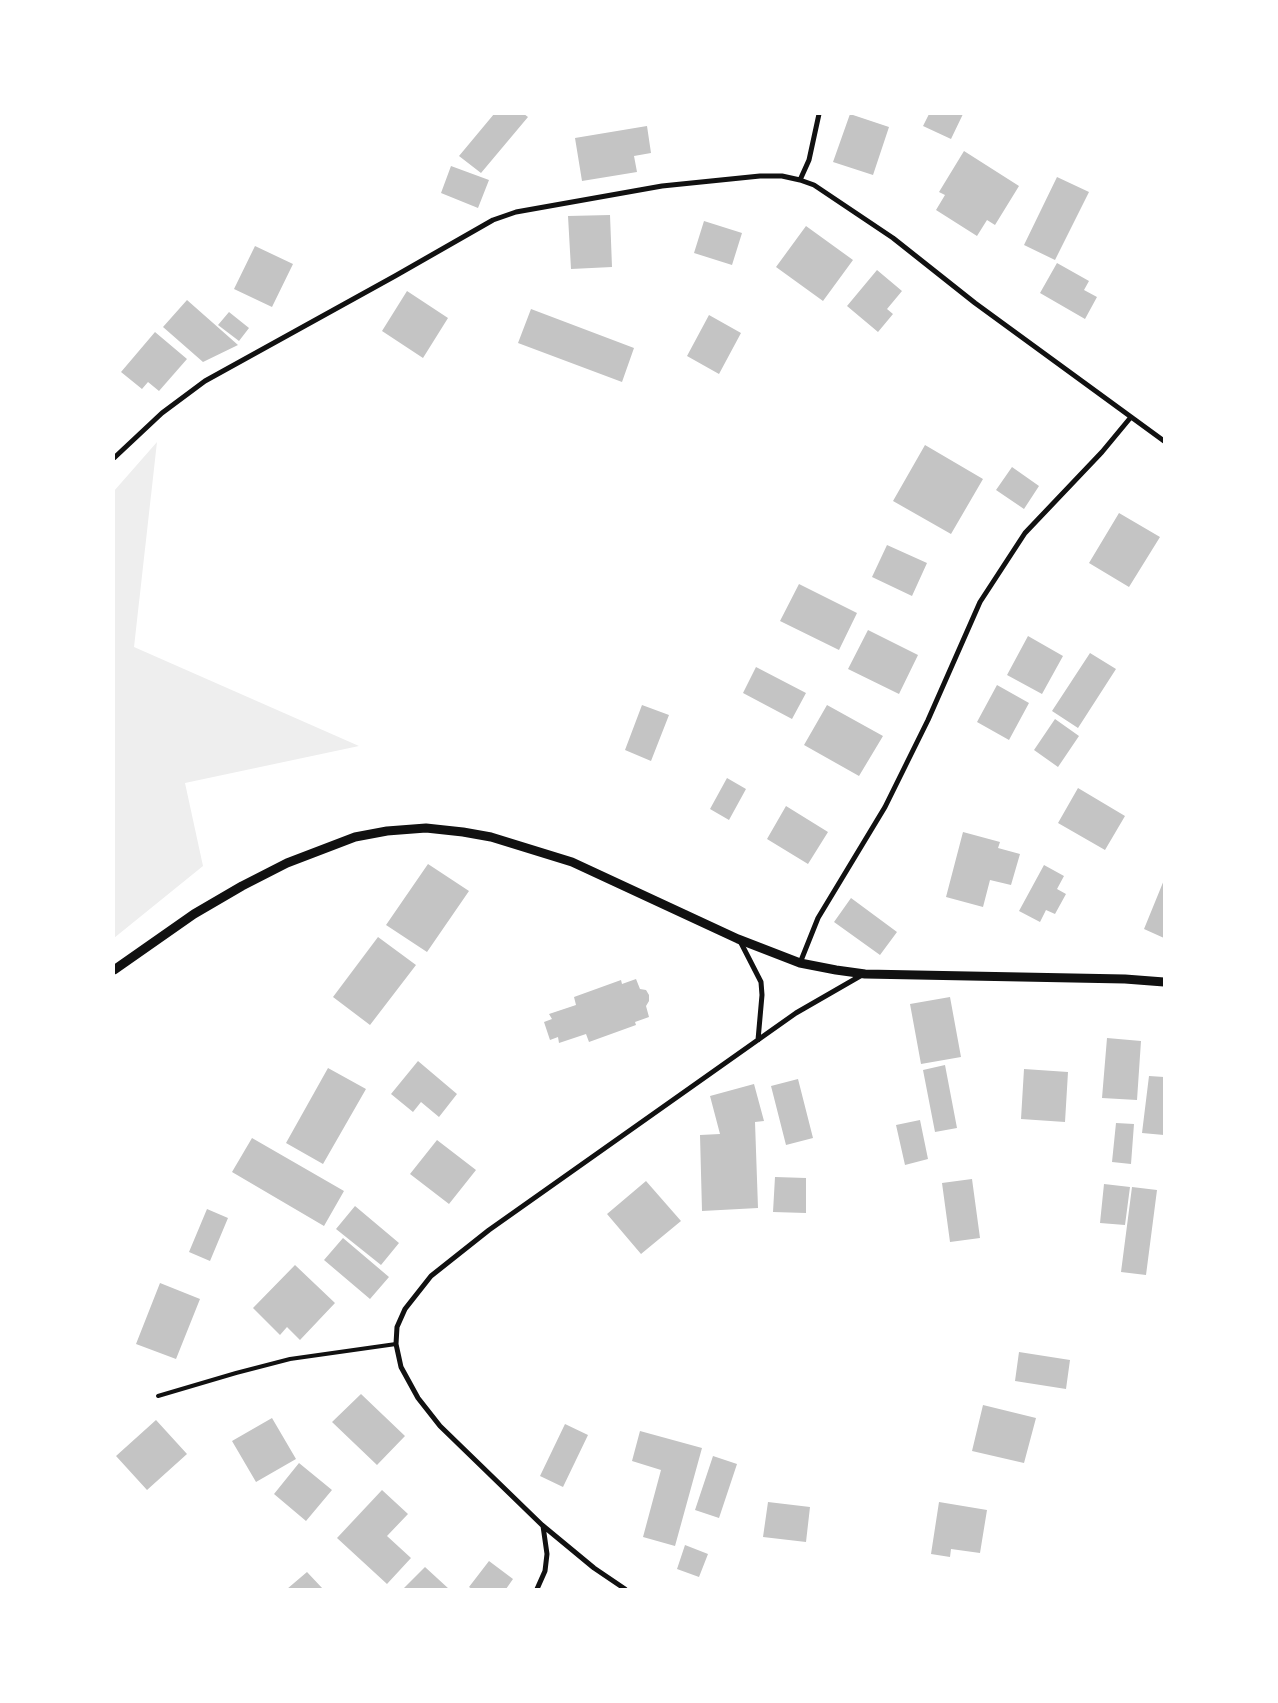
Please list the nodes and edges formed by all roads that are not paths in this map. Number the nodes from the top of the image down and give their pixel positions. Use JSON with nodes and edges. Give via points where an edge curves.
{"nodes":[{"id":1,"x":819,"y":114,"type":"edge"},
{"id":2,"x":800,"y":180,"type":"junction"},
{"id":3,"x":1131,"y":417,"type":"junction"},
{"id":4,"x":1164,"y":441,"type":"edge"},
{"id":5,"x":114,"y":458,"type":"edge"},
{"id":6,"x":738,"y":939,"type":"junction"},
{"id":7,"x":800,"y":963,"type":"junction"},
{"id":8,"x":114,"y":970,"type":"edge"},
{"id":9,"x":865,"y":974,"type":"junction"},
{"id":10,"x":1164,"y":982,"type":"edge"},
{"id":11,"x":758,"y":1040,"type":"junction"},
{"id":12,"x":396,"y":1344,"type":"junction"},
{"id":13,"x":158,"y":1396,"type":"dead end"},
{"id":14,"x":542,"y":1525,"type":"junction"},
{"id":15,"x":537,"y":1589,"type":"edge"},
{"id":16,"x":625,"y":1589,"type":"edge"}],
"edges":[{"from":1,"to":2,"type":"street","via":[[809,160]]},
{"from":2,"to":3,"type":"street","via":[[814,185],[893,238],[975,303]]},
{"from":2,"to":5,"type":"street","via":[[760,176],[698,181],[547,206],[493,220],[205,381],[162,413]]},
{"from":3,"to":4,"type":"street"},
{"from":3,"to":7,"type":"street","via":[[1025,533],[980,602],[885,807],[818,918]]},
{"from":6,"to":7,"type":"street"},
{"from":6,"to":8,"type":"street","via":[[572,862],[491,837],[426,828],[355,837],[287,863],[194,914]]},
{"from":6,"to":11,"type":"street","via":[[761,982]]},
{"from":7,"to":9,"type":"street"},
{"from":9,"to":10,"type":"street"},
{"from":9,"to":11,"type":"street","via":[[796,1013]]},
{"from":11,"to":12,"type":"street","via":[[489,1230],[431,1276],[405,1309],[397,1328]]},
{"from":12,"to":13,"type":"lane","via":[[290,1359]]},
{"from":12,"to":14,"type":"street","via":[[401,1368],[418,1398],[440,1426]]},
{"from":14,"to":15,"type":"street","via":[[548,1554]]},
{"from":14,"to":16,"type":"street"}]}
